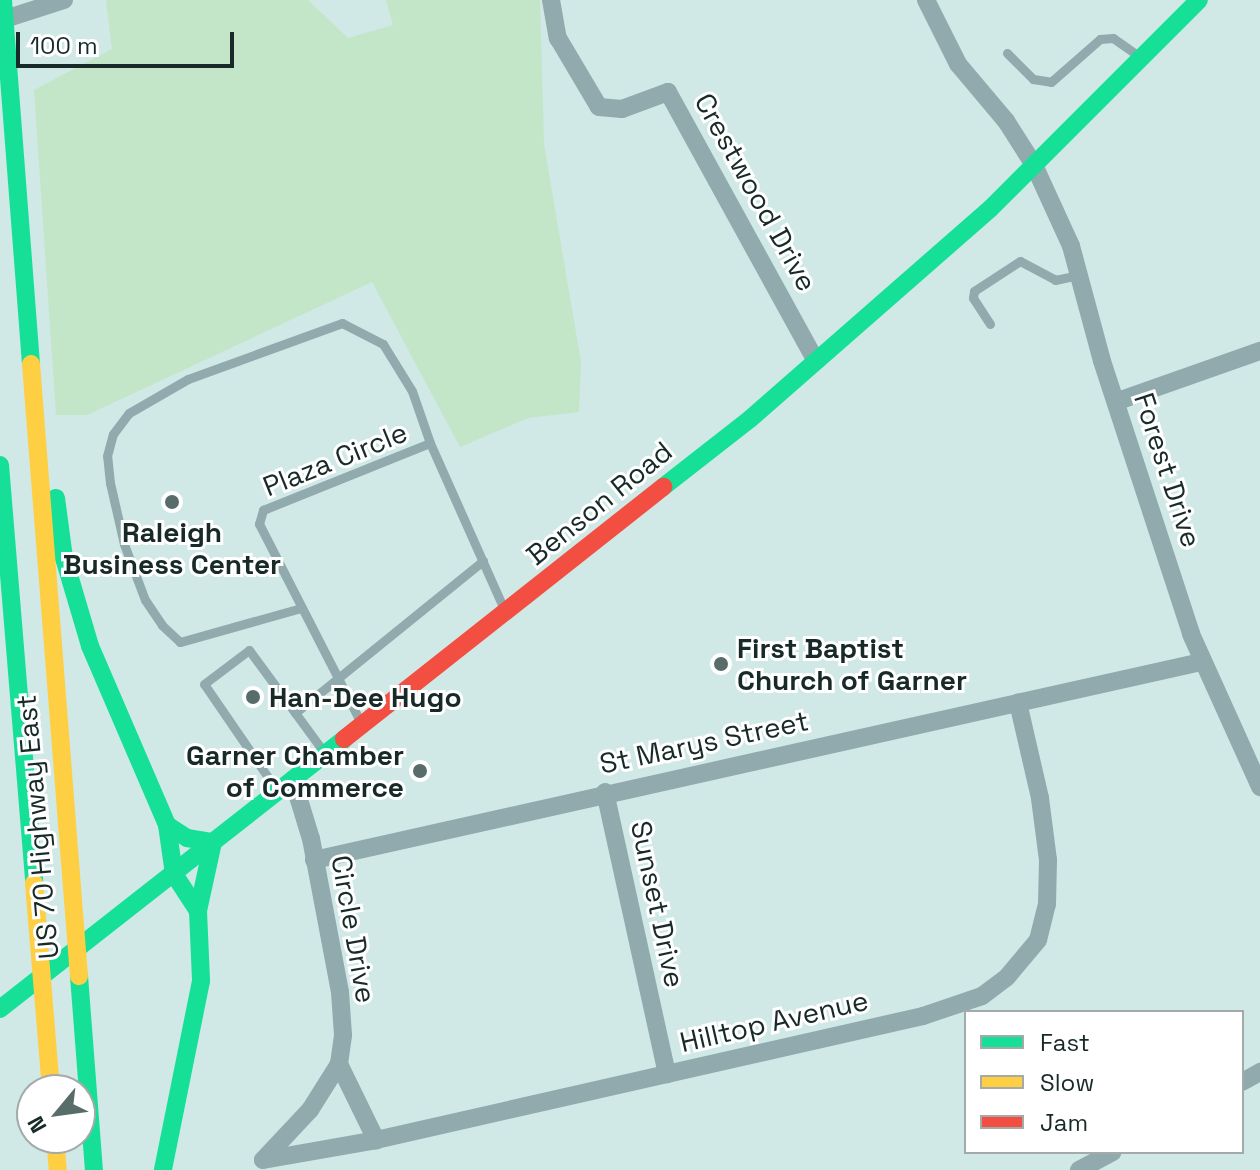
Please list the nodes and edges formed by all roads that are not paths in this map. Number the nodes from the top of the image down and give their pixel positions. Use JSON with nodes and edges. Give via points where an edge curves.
{"nodes":[{"id":1,"x":64,"y":0,"type":"edge"},
{"id":2,"x":551,"y":0,"type":"edge"},
{"id":3,"x":926,"y":0,"type":"edge"},
{"id":4,"x":1199,"y":0,"type":"edge"},
{"id":5,"x":4,"y":10,"type":"edge"},
{"id":6,"x":1007,"y":53,"type":"dead end"},
{"id":7,"x":1142,"y":58,"type":"junction"},
{"id":8,"x":1034,"y":165,"type":"junction"},
{"id":9,"x":0,"y":223,"type":"edge"},
{"id":10,"x":1079,"y":275,"type":"junction"},
{"id":11,"x":990,"y":324,"type":"dead end"},
{"id":12,"x":27,"y":348,"type":"junction"},
{"id":13,"x":1260,"y":351,"type":"edge"},
{"id":14,"x":816,"y":361,"type":"junction"},
{"id":15,"x":1118,"y":401,"type":"junction"},
{"id":16,"x":430,"y":443,"type":"junction"},
{"id":17,"x":35,"y":457,"type":"junction"},
{"id":18,"x":0,"y":465,"type":"edge"},
{"id":19,"x":483,"y":561,"type":"junction"},
{"id":20,"x":301,"y":608,"type":"junction"},
{"id":21,"x":505,"y":612,"type":"junction"},
{"id":22,"x":1201,"y":662,"type":"junction"},
{"id":23,"x":338,"y":680,"type":"junction"},
{"id":24,"x":1018,"y":703,"type":"junction"},
{"id":25,"x":295,"y":713,"type":"junction"},
{"id":26,"x":362,"y":725,"type":"junction"},
{"id":27,"x":325,"y":754,"type":"junction"},
{"id":28,"x":1253,"y":754,"type":"edge"},
{"id":29,"x":285,"y":786,"type":"junction"},
{"id":30,"x":1260,"y":787,"type":"edge"},
{"id":31,"x":605,"y":792,"type":"junction"},
{"id":32,"x":167,"y":825,"type":"junction"},
{"id":33,"x":213,"y":842,"type":"junction"},
{"id":34,"x":314,"y":860,"type":"junction"},
{"id":35,"x":174,"y":874,"type":"junction"},
{"id":36,"x":198,"y":911,"type":"junction"},
{"id":37,"x":1,"y":1008,"type":"edge"},
{"id":38,"x":339,"y":1064,"type":"junction"},
{"id":39,"x":48,"y":1074,"type":"edge"},
{"id":40,"x":667,"y":1074,"type":"junction"},
{"id":41,"x":376,"y":1140,"type":"junction"},
{"id":42,"x":1113,"y":1159,"type":"edge"},
{"id":43,"x":264,"y":1165,"type":"edge"},
{"id":44,"x":94,"y":1170,"type":"edge"},
{"id":45,"x":163,"y":1170,"type":"edge"},
{"id":46,"x":1079,"y":1170,"type":"edge"}],
"edges":[{"from":1,"to":5,"type":"street"},
{"from":2,"to":14,"type":"street","name":"Crestwood Drive","via":[[558,38],[599,107],[622,109],[668,92]]},
{"from":3,"to":8,"type":"street","name":"Forest Drive","via":[[958,64],[1006,121]]},
{"from":4,"to":7,"type":"main road","name":"Benson Road"},
{"from":5,"to":12,"type":"main road","name":"US 70 Highway East"},
{"from":6,"to":7,"type":"lane","via":[[1033,79],[1051,82],[1100,39],[1113,38]]},
{"from":7,"to":8,"type":"main road","name":"Benson Road"},
{"from":8,"to":10,"type":"street","name":"Forest Drive"},
{"from":8,"to":14,"type":"main road","name":"Benson Road"},
{"from":9,"to":17,"type":"main road","via":[[9,316]]},
{"from":10,"to":11,"type":"lane","via":[[1055,280],[1020,261],[974,291]]},
{"from":10,"to":15,"type":"street","name":"Forest Drive"},
{"from":12,"to":17,"type":"main road","name":"US 70 Highway East"},
{"from":12,"to":32,"type":"main road","via":[[43,411],[64,558],[90,646]]},
{"from":13,"to":15,"type":"street"},
{"from":14,"to":21,"type":"main road","name":"Benson Road"},
{"from":15,"to":22,"type":"street","name":"Forest Drive"},
{"from":16,"to":19,"type":"lane","name":"Plaza Circle"},
{"from":16,"to":20,"type":"lane","name":"Plaza Circle","via":[[273,505],[259,516]]},
{"from":16,"to":20,"type":"lane","via":[[412,391],[383,344],[342,323],[188,379],[129,413],[113,434],[107,456],[110,483],[129,558],[162,625],[180,642]]},
{"from":17,"to":44,"type":"main road","name":"US 70 Highway East"},
{"from":18,"to":39,"type":"main road"},
{"from":19,"to":21,"type":"lane","name":"Plaza Circle"},
{"from":19,"to":23,"type":"lane"},
{"from":20,"to":23,"type":"lane","name":"Plaza Circle"},
{"from":21,"to":26,"type":"main road","name":"Benson Road"},
{"from":22,"to":24,"type":"street","name":"St Marys Street"},
{"from":22,"to":28,"type":"street","name":"Forest Drive"},
{"from":23,"to":25,"type":"lane"},
{"from":23,"to":26,"type":"lane","name":"Plaza Circle"},
{"from":24,"to":31,"type":"street","name":"St Marys Street"},
{"from":24,"to":40,"type":"street","name":"Hilltop Avenue","via":[[1040,798],[1047,904],[1038,940],[1007,977],[982,996],[923,1016]]},
{"from":25,"to":27,"type":"lane"},
{"from":25,"to":29,"type":"lane","via":[[249,650],[204,684]]},
{"from":26,"to":27,"type":"main road","name":"Benson Road"},
{"from":27,"to":29,"type":"main road","name":"Benson Road"},
{"from":28,"to":30,"type":"street","name":"Forest Drive"},
{"from":29,"to":33,"type":"main road","name":"Benson Road"},
{"from":29,"to":34,"type":"street","name":"Circle Drive"},
{"from":31,"to":34,"type":"street","name":"St Marys Street"},
{"from":31,"to":40,"type":"street","name":"Sunset Drive"},
{"from":32,"to":33,"type":"main road","via":[[187,838]]},
{"from":32,"to":35,"type":"main road"},
{"from":33,"to":35,"type":"main road","name":"Benson Road"},
{"from":33,"to":36,"type":"main road"},
{"from":34,"to":38,"type":"street","name":"Circle Drive","via":[[340,992]]},
{"from":35,"to":36,"type":"main road"},
{"from":35,"to":37,"type":"main road","name":"Benson Road"},
{"from":36,"to":45,"type":"main road","via":[[201,981]]},
{"from":38,"to":41,"type":"street"},
{"from":38,"to":43,"type":"street","via":[[310,1110]]},
{"from":40,"to":41,"type":"street","name":"Hilltop Avenue"},
{"from":41,"to":43,"type":"street","name":"Hilltop Avenue"},
{"from":42,"to":46,"type":"street"}]}
